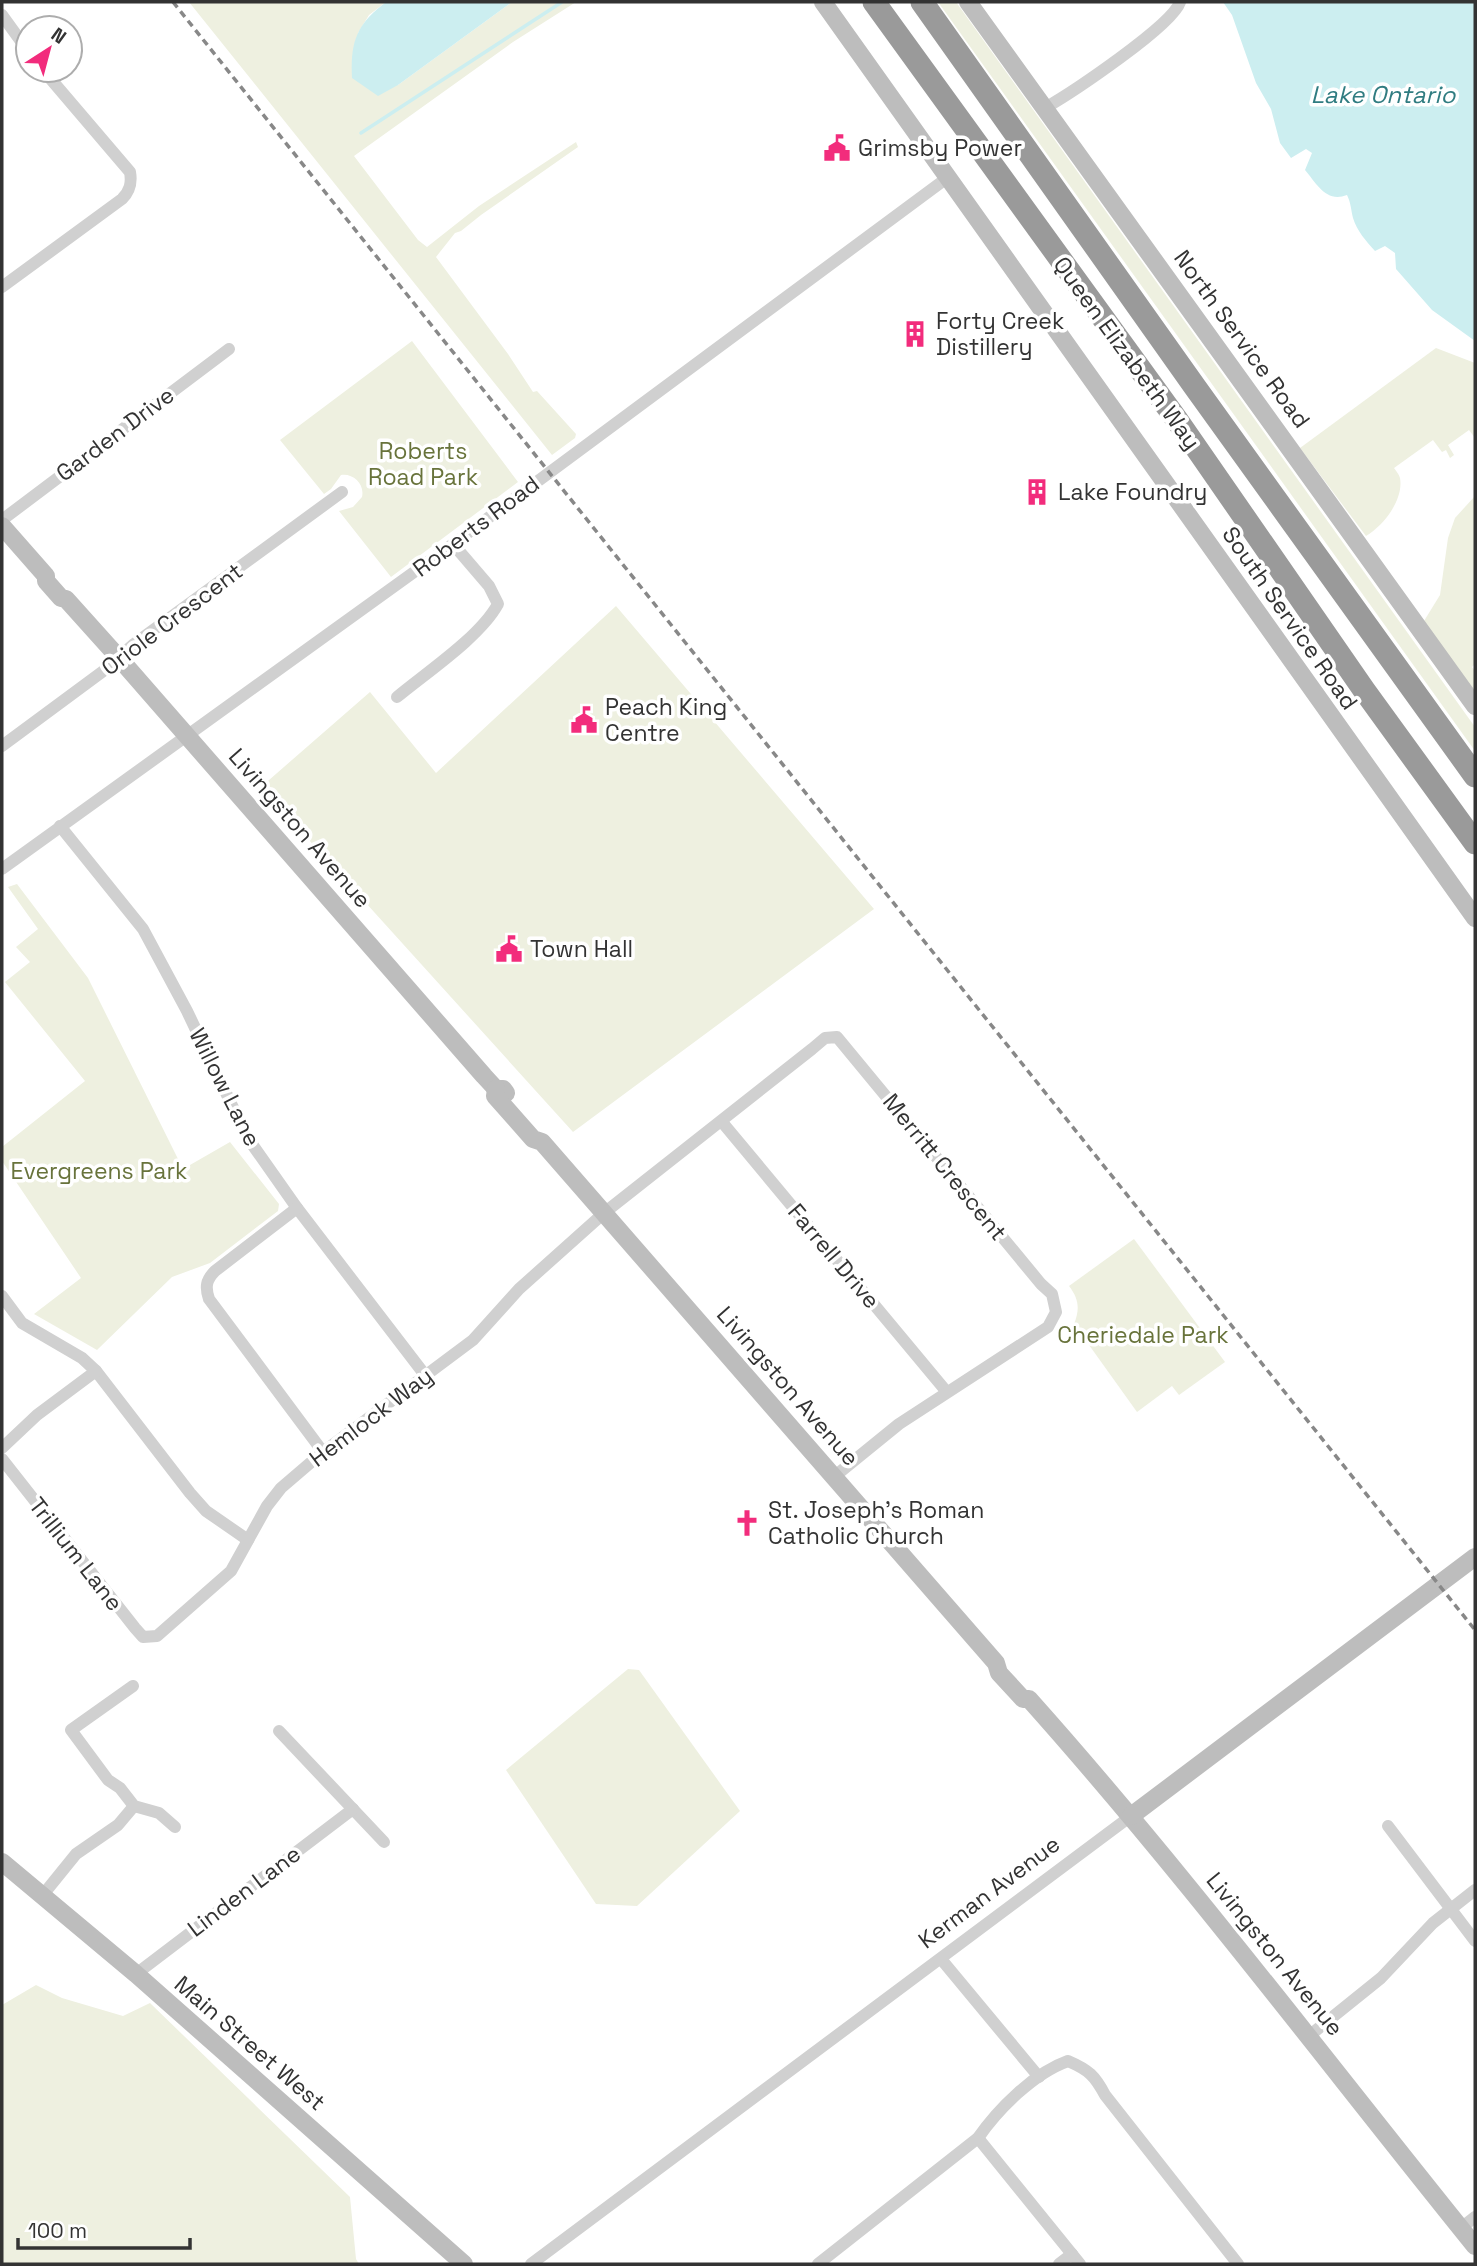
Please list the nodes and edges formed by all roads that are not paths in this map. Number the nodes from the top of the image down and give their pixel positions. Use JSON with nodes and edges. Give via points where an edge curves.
{"nodes":[{"id":1,"x":823,"y":2,"type":"edge"},
{"id":2,"x":874,"y":2,"type":"edge"},
{"id":3,"x":922,"y":2,"type":"edge"},
{"id":4,"x":968,"y":2,"type":"edge"},
{"id":5,"x":1180,"y":2,"type":"edge"},
{"id":6,"x":2,"y":15,"type":"edge"},
{"id":7,"x":14,"y":32,"type":"edge"},
{"id":8,"x":55,"y":84,"type":"edge"},
{"id":9,"x":1045,"y":108,"type":"junction"},
{"id":10,"x":947,"y":177,"type":"junction"},
{"id":11,"x":3,"y":283,"type":"edge"},
{"id":12,"x":229,"y":349,"type":"dead end"},
{"id":13,"x":342,"y":492,"type":"dead end"},
{"id":14,"x":2,"y":520,"type":"edge"},
{"id":15,"x":2,"y":526,"type":"edge"},
{"id":16,"x":453,"y":544,"type":"junction"},
{"id":17,"x":119,"y":658,"type":"junction"},
{"id":18,"x":397,"y":697,"type":"dead end"},
{"id":19,"x":1475,"y":706,"type":"edge"},
{"id":20,"x":187,"y":736,"type":"junction"},
{"id":21,"x":2,"y":746,"type":"edge"},
{"id":22,"x":1475,"y":776,"type":"edge"},
{"id":23,"x":61,"y":826,"type":"junction"},
{"id":24,"x":1475,"y":843,"type":"edge"},
{"id":25,"x":2,"y":869,"type":"edge"},
{"id":26,"x":1475,"y":918,"type":"edge"},
{"id":27,"x":722,"y":1122,"type":"junction"},
{"id":28,"x":297,"y":1208,"type":"junction"},
{"id":29,"x":604,"y":1213,"type":"junction"},
{"id":30,"x":2,"y":1296,"type":"edge"},
{"id":31,"x":96,"y":1371,"type":"junction"},
{"id":32,"x":425,"y":1375,"type":"junction"},
{"id":33,"x":946,"y":1391,"type":"junction"},
{"id":34,"x":2,"y":1448,"type":"edge"},
{"id":35,"x":323,"y":1452,"type":"junction"},
{"id":36,"x":2,"y":1459,"type":"edge"},
{"id":37,"x":835,"y":1476,"type":"junction"},
{"id":38,"x":248,"y":1541,"type":"junction"},
{"id":39,"x":1475,"y":1558,"type":"edge"},
{"id":40,"x":157,"y":1636,"type":"joint"},
{"id":41,"x":133,"y":1686,"type":"dead end"},
{"id":42,"x":279,"y":1731,"type":"dead end"},
{"id":43,"x":134,"y":1806,"type":"junction"},
{"id":44,"x":353,"y":1809,"type":"junction"},
{"id":45,"x":1132,"y":1816,"type":"junction"},
{"id":46,"x":1388,"y":1826,"type":"dead end"},
{"id":47,"x":175,"y":1827,"type":"dead end"},
{"id":48,"x":384,"y":1843,"type":"dead end"},
{"id":49,"x":2,"y":1862,"type":"edge"},
{"id":50,"x":1475,"y":1891,"type":"edge"},
{"id":51,"x":42,"y":1896,"type":"junction"},
{"id":52,"x":1451,"y":1910,"type":"junction"},
{"id":53,"x":1475,"y":1941,"type":"edge"},
{"id":54,"x":940,"y":1959,"type":"junction"},
{"id":55,"x":136,"y":1974,"type":"junction"},
{"id":56,"x":1309,"y":2036,"type":"junction"},
{"id":57,"x":1039,"y":2077,"type":"junction"},
{"id":58,"x":978,"y":2138,"type":"junction"},
{"id":59,"x":1468,"y":2222,"type":"edge"},
{"id":60,"x":1475,"y":2246,"type":"edge"},
{"id":61,"x":1076,"y":2259,"type":"edge"},
{"id":62,"x":464,"y":2264,"type":"edge"},
{"id":63,"x":531,"y":2264,"type":"edge"},
{"id":64,"x":818,"y":2264,"type":"edge"},
{"id":65,"x":1059,"y":2264,"type":"edge"},
{"id":66,"x":1238,"y":2264,"type":"edge"}],
"edges":[{"from":1,"to":10,"type":"main road","name":"South Service Road"},
{"from":2,"to":24,"type":"highway","name":"Queen Elizabeth Way"},
{"from":3,"to":22,"type":"highway","name":"Queen Elizabeth Way"},
{"from":4,"to":9,"type":"main road","name":"North Service Road"},
{"from":5,"to":9,"type":"street","via":[[1147,36]]},
{"from":6,"to":7,"type":"street"},
{"from":8,"to":11,"type":"street","via":[[130,172],[131,180],[122,199]]},
{"from":9,"to":19,"type":"main road","name":"North Service Road"},
{"from":10,"to":16,"type":"street","name":"Roberts Road"},
{"from":10,"to":26,"type":"main road","name":"South Service Road"},
{"from":12,"to":14,"type":"street","name":"Garden Drive"},
{"from":13,"to":17,"type":"street","name":"Oriole Crescent"},
{"from":15,"to":17,"type":"main road","name":"Livingston Avenue","via":[[61,598]]},
{"from":16,"to":18,"type":"street","via":[[489,586],[498,604],[470,637]]},
{"from":16,"to":20,"type":"street","name":"Roberts Road"},
{"from":17,"to":20,"type":"main road","name":"Livingston Avenue"},
{"from":17,"to":21,"type":"street","name":"Oriole Crescent"},
{"from":20,"to":23,"type":"street","name":"Roberts Road"},
{"from":20,"to":29,"type":"main road","name":"Livingston Avenue","via":[[496,1089],[495,1096]]},
{"from":23,"to":25,"type":"street","name":"Roberts Road"},
{"from":23,"to":28,"type":"street","name":"Willow Lane","via":[[143,929],[236,1118]]},
{"from":27,"to":29,"type":"street","name":"Merritt Crescent"},
{"from":27,"to":33,"type":"street","name":"Farrell Drive"},
{"from":27,"to":33,"type":"street","name":"Merritt Crescent","via":[[825,1038],[837,1037],[1052,1294],[1056,1312],[1048,1327]]},
{"from":28,"to":32,"type":"street","name":"Willow Lane"},
{"from":28,"to":35,"type":"street","via":[[215,1271],[206,1289]]},
{"from":29,"to":32,"type":"street","name":"Hemlock Way","via":[[519,1289],[473,1340]]},
{"from":29,"to":37,"type":"main road","name":"Livingston Avenue"},
{"from":30,"to":31,"type":"street","via":[[22,1323]]},
{"from":31,"to":34,"type":"street"},
{"from":31,"to":38,"type":"street","via":[[206,1511]]},
{"from":32,"to":35,"type":"street","name":"Hemlock Way"},
{"from":33,"to":37,"type":"street","name":"Merritt Crescent"},
{"from":35,"to":38,"type":"street","name":"Hemlock Way","via":[[281,1488]]},
{"from":36,"to":40,"type":"street","name":"Trillium Lane","via":[[135,1629],[143,1637]]},
{"from":37,"to":45,"type":"main road","name":"Livingston Avenue","via":[[996,1662],[999,1673],[1023,1699],[1029,1699]]},
{"from":38,"to":40,"type":"street","name":"Hemlock Way","via":[[231,1571]]},
{"from":39,"to":45,"type":"main road","name":"Kerman Avenue"},
{"from":41,"to":43,"type":"street","via":[[71,1730]]},
{"from":42,"to":44,"type":"street"},
{"from":43,"to":47,"type":"street","via":[[159,1813]]},
{"from":43,"to":51,"type":"street","via":[[118,1825],[76,1854]]},
{"from":44,"to":48,"type":"street"},
{"from":44,"to":55,"type":"street","name":"Linden Lane"},
{"from":45,"to":54,"type":"street","name":"Kerman Avenue"},
{"from":45,"to":56,"type":"main road","name":"Livingston Avenue"},
{"from":46,"to":52,"type":"street"},
{"from":49,"to":51,"type":"main road","name":"Main Street West"},
{"from":50,"to":52,"type":"street"},
{"from":51,"to":55,"type":"main road","name":"Main Street West"},
{"from":52,"to":53,"type":"street"},
{"from":52,"to":56,"type":"street","via":[[1381,1978]]},
{"from":54,"to":57,"type":"street"},
{"from":54,"to":63,"type":"street","name":"Kerman Avenue"},
{"from":55,"to":62,"type":"main road","name":"Main Street West"},
{"from":56,"to":59,"type":"main road","name":"Livingston Avenue"},
{"from":57,"to":58,"type":"street","via":[[994,2116]]},
{"from":57,"to":66,"type":"street","via":[[1068,2061],[1096,2078]]},
{"from":58,"to":61,"type":"street"},
{"from":58,"to":64,"type":"street"},
{"from":59,"to":60,"type":"main road","name":"Livingston Avenue"},
{"from":61,"to":65,"type":"street"}]}
